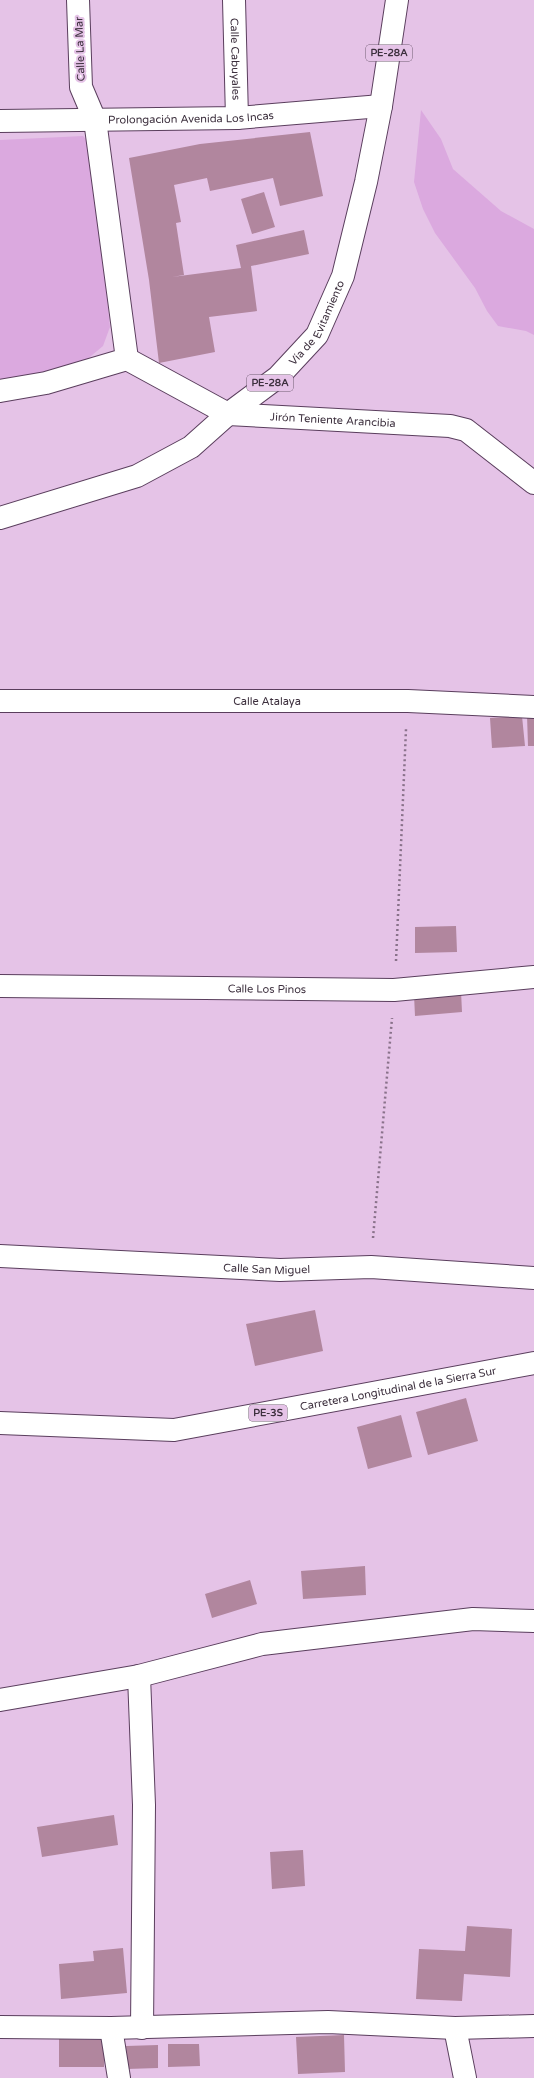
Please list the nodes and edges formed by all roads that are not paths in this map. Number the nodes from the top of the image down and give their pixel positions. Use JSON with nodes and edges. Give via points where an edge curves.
{"nodes":[{"id":1,"x":78,"y":0,"type":"edge"},
{"id":2,"x":234,"y":0,"type":"edge"},
{"id":3,"x":397,"y":0,"type":"edge"},
{"id":4,"x":381,"y":106,"type":"junction"},
{"id":5,"x":237,"y":118,"type":"junction"},
{"id":6,"x":95,"y":120,"type":"junction"},
{"id":7,"x":0,"y":121,"type":"edge"},
{"id":8,"x":127,"y":359,"type":"junction"},
{"id":9,"x":0,"y":392,"type":"edge"},
{"id":10,"x":228,"y":414,"type":"junction"},
{"id":11,"x":534,"y":483,"type":"edge"},
{"id":12,"x":0,"y":518,"type":"edge"},
{"id":13,"x":0,"y":701,"type":"edge"},
{"id":14,"x":534,"y":706,"type":"edge"},
{"id":15,"x":534,"y":977,"type":"edge"},
{"id":16,"x":0,"y":986,"type":"edge"},
{"id":17,"x":0,"y":1256,"type":"edge"},
{"id":18,"x":534,"y":1278,"type":"edge"},
{"id":19,"x":534,"y":1363,"type":"edge"},
{"id":20,"x":0,"y":1423,"type":"edge"},
{"id":21,"x":534,"y":1621,"type":"edge"},
{"id":22,"x":139,"y":1676,"type":"junction"},
{"id":23,"x":0,"y":1700,"type":"edge"},
{"id":24,"x":534,"y":2026,"type":"edge"},
{"id":25,"x":0,"y":2027,"type":"edge"},
{"id":26,"x":111,"y":2028,"type":"junction"},
{"id":27,"x":142,"y":2028,"type":"junction"},
{"id":28,"x":455,"y":2028,"type":"junction"},
{"id":29,"x":119,"y":2078,"type":"edge"},
{"id":30,"x":465,"y":2078,"type":"edge"}],
"edges":[{"from":1,"to":6,"type":"main road","name":"Calle La Mar","via":[[81,87]]},
{"from":2,"to":5,"type":"main road","name":"Calle Cabuyales"},
{"from":3,"to":4,"type":"main road","name":"Vía de Evitamiento","number":"PE-28A"},
{"from":4,"to":5,"type":"main road","name":"Prolongación Avenida Los Incas"},
{"from":4,"to":10,"type":"main road","name":"Vía de Evitamiento","number":"PE-28A","via":[[343,276],[317,335],[278,377]]},
{"from":5,"to":6,"type":"main road","name":"Prolongación Avenida Los Incas"},
{"from":6,"to":7,"type":"main road","name":"Prolongación Avenida Los Incas"},
{"from":6,"to":8,"type":"main road","name":"Calle La Mar"},
{"from":8,"to":9,"type":"main road","via":[[46,383]]},
{"from":8,"to":10,"type":"main road","name":"Jirón Teniente Arancibia"},
{"from":10,"to":11,"type":"main road","name":"Jirón Teniente Arancibia","via":[[450,426],[466,430]]},
{"from":10,"to":12,"type":"main road","name":"Vía de Evitamiento","number":"PE-28A","via":[[191,447],[137,476]]},
{"from":13,"to":14,"type":"main road","name":"Calle Atalaya","via":[[408,700]]},
{"from":15,"to":16,"type":"main road","name":"Calle Los Pinos","via":[[394,990]]},
{"from":17,"to":18,"type":"main road","name":"Calle San Miguel","via":[[280,1270],[371,1267]]},
{"from":19,"to":20,"type":"main road","name":"Carretera Longitudinal de la Sierra Sur","number":"PE-3S","via":[[174,1430]]},
{"from":21,"to":22,"type":"main road","via":[[473,1619],[262,1644]]},
{"from":22,"to":23,"type":"main road"},
{"from":22,"to":27,"type":"main road","via":[[144,1805]]},
{"from":24,"to":28,"type":"main road"},
{"from":25,"to":26,"type":"main road"},
{"from":26,"to":27,"type":"main road"},
{"from":26,"to":29,"type":"main road"},
{"from":27,"to":28,"type":"main road","via":[[328,2022]]},
{"from":28,"to":30,"type":"main road"}]}
